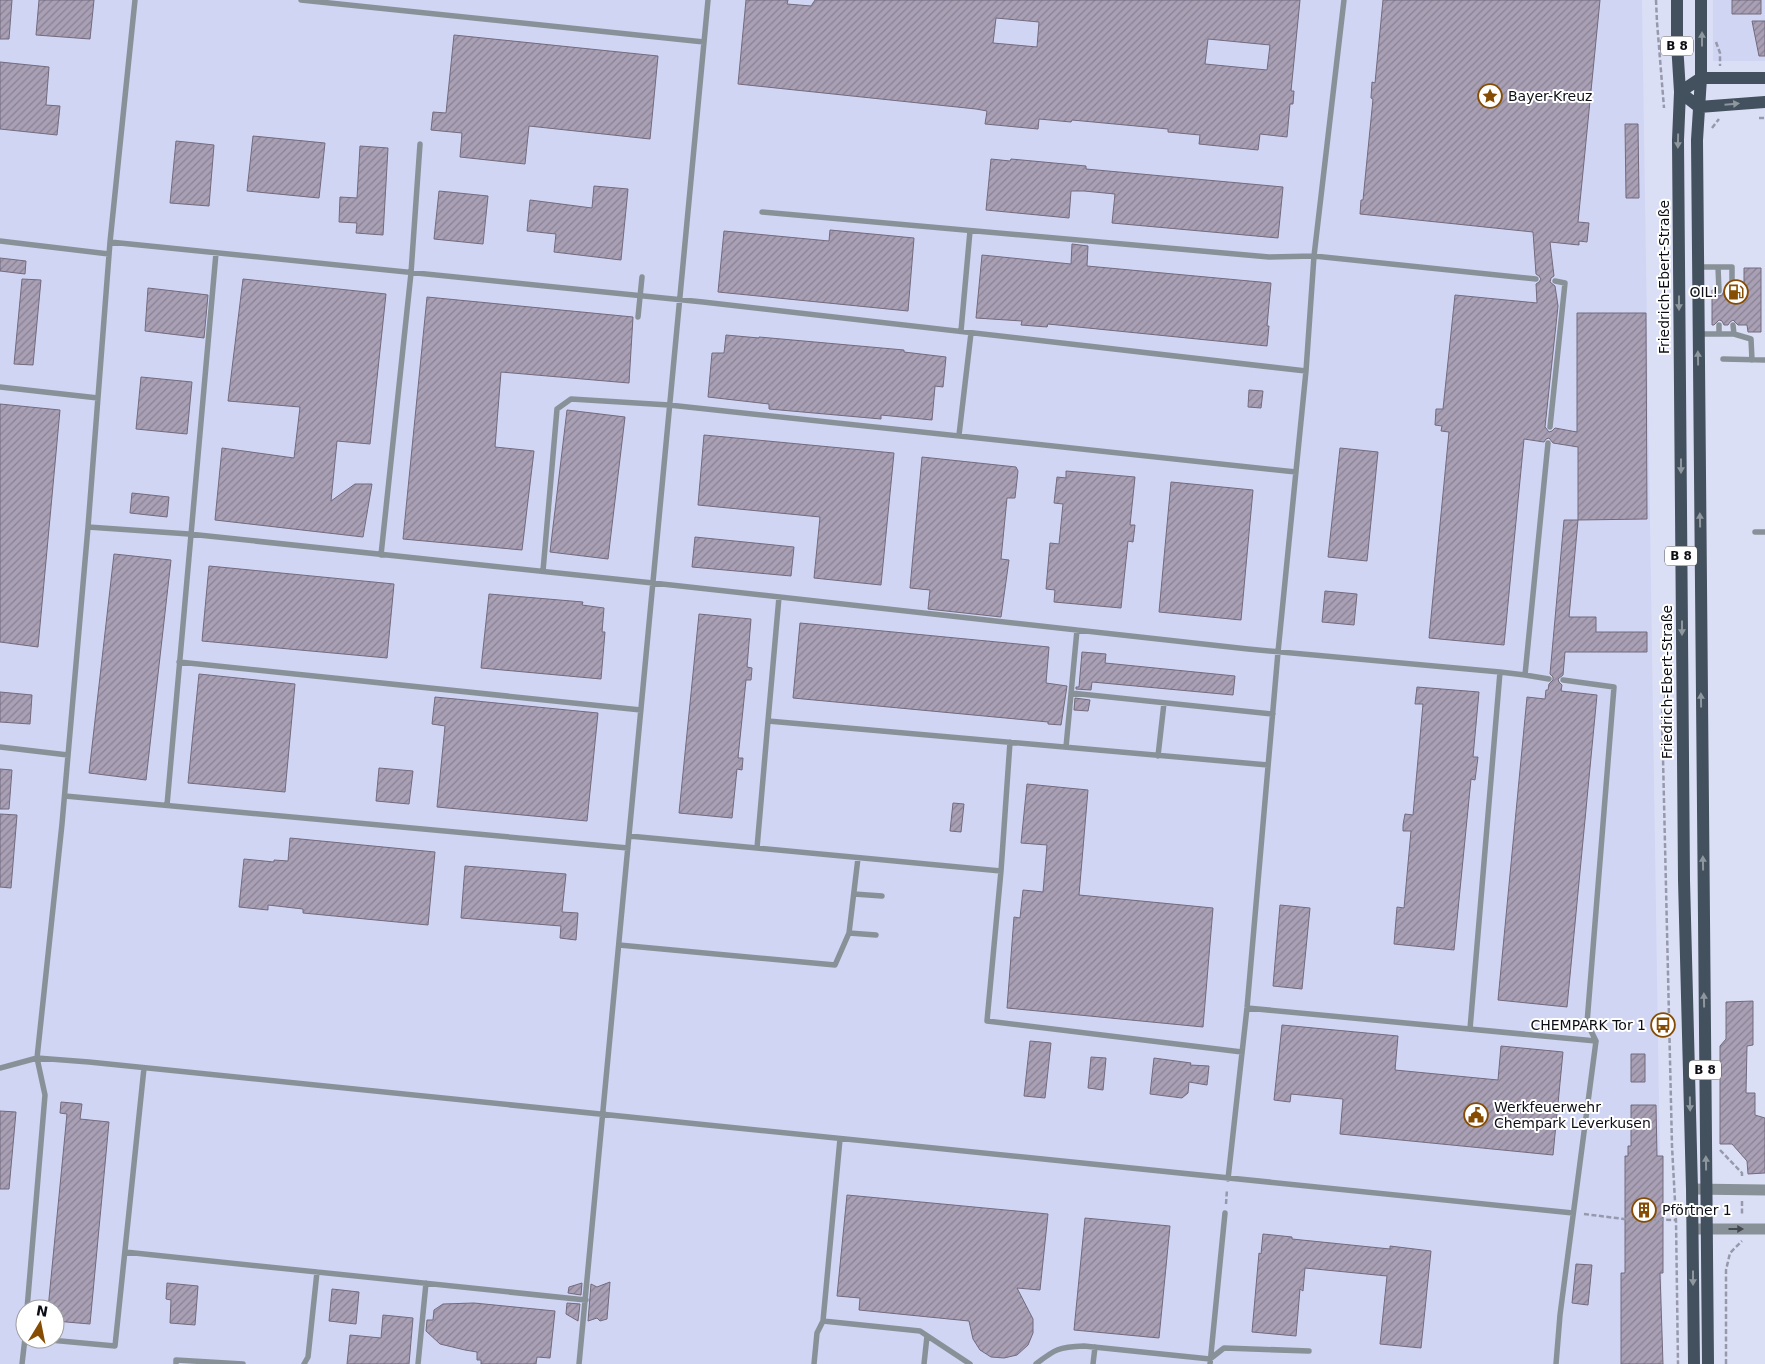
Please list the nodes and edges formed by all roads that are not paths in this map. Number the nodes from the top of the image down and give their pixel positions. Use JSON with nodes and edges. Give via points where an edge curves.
{"nodes":[{"id":1,"x":135,"y":0,"type":"edge"},
{"id":2,"x":300,"y":0,"type":"edge"},
{"id":3,"x":708,"y":0,"type":"edge"},
{"id":4,"x":1344,"y":0,"type":"edge"},
{"id":5,"x":1677,"y":0,"type":"edge"},
{"id":6,"x":1701,"y":0,"type":"edge"},
{"id":7,"x":704,"y":42,"type":"junction"},
{"id":8,"x":1701,"y":78,"type":"junction"},
{"id":9,"x":1765,"y":78,"type":"edge"},
{"id":10,"x":1680,"y":92,"type":"junction"},
{"id":11,"x":1765,"y":102,"type":"edge"},
{"id":12,"x":1699,"y":107,"type":"junction"},
{"id":13,"x":420,"y":144,"type":"dead end"},
{"id":14,"x":762,"y":212,"type":"dead end"},
{"id":15,"x":970,"y":231,"type":"junction"},
{"id":16,"x":0,"y":241,"type":"edge"},
{"id":17,"x":110,"y":242,"type":"junction"},
{"id":18,"x":216,"y":253,"type":"junction"},
{"id":19,"x":109,"y":254,"type":"junction"},
{"id":20,"x":1314,"y":256,"type":"junction"},
{"id":21,"x":1698,"y":267,"type":"junction"},
{"id":22,"x":1718,"y":267,"type":"junction"},
{"id":23,"x":411,"y":273,"type":"junction"},
{"id":24,"x":642,"y":277,"type":"dead end"},
{"id":25,"x":1536,"y":279,"type":"dead end"},
{"id":26,"x":1555,"y":281,"type":"dead end"},
{"id":27,"x":1719,"y":291,"type":"dead end"},
{"id":28,"x":1732,"y":291,"type":"dead end"},
{"id":29,"x":679,"y":300,"type":"junction"},
{"id":30,"x":638,"y":317,"type":"dead end"},
{"id":31,"x":1719,"y":325,"type":"dead end"},
{"id":32,"x":1733,"y":325,"type":"dead end"},
{"id":33,"x":961,"y":332,"type":"junction"},
{"id":34,"x":971,"y":333,"type":"junction"},
{"id":35,"x":1698,"y":334,"type":"junction"},
{"id":36,"x":1719,"y":334,"type":"junction"},
{"id":37,"x":1734,"y":334,"type":"junction"},
{"id":38,"x":1723,"y":360,"type":"dead end"},
{"id":39,"x":1752,"y":360,"type":"junction"},
{"id":40,"x":1765,"y":360,"type":"edge"},
{"id":41,"x":1306,"y":370,"type":"junction"},
{"id":42,"x":0,"y":387,"type":"edge"},
{"id":43,"x":98,"y":398,"type":"junction"},
{"id":44,"x":669,"y":405,"type":"junction"},
{"id":45,"x":1550,"y":427,"type":"dead end"},
{"id":46,"x":959,"y":435,"type":"junction"},
{"id":47,"x":1548,"y":443,"type":"dead end"},
{"id":48,"x":1296,"y":472,"type":"junction"},
{"id":49,"x":88,"y":527,"type":"junction"},
{"id":50,"x":1755,"y":532,"type":"dead end"},
{"id":51,"x":1765,"y":532,"type":"edge"},
{"id":52,"x":190,"y":534,"type":"junction"},
{"id":53,"x":381,"y":555,"type":"junction"},
{"id":54,"x":542,"y":572,"type":"junction"},
{"id":55,"x":653,"y":583,"type":"junction"},
{"id":56,"x":779,"y":597,"type":"junction"},
{"id":57,"x":1077,"y":630,"type":"junction"},
{"id":58,"x":1278,"y":652,"type":"junction"},
{"id":59,"x":179,"y":662,"type":"junction"},
{"id":60,"x":1500,"y":672,"type":"junction"},
{"id":61,"x":1525,"y":676,"type":"junction"},
{"id":62,"x":1549,"y":678,"type":"dead end"},
{"id":63,"x":1563,"y":680,"type":"dead end"},
{"id":64,"x":1071,"y":694,"type":"junction"},
{"id":65,"x":1164,"y":703,"type":"junction"},
{"id":66,"x":641,"y":710,"type":"junction"},
{"id":67,"x":1273,"y":714,"type":"junction"},
{"id":68,"x":768,"y":721,"type":"junction"},
{"id":69,"x":1010,"y":742,"type":"junction"},
{"id":70,"x":0,"y":747,"type":"edge"},
{"id":71,"x":1066,"y":747,"type":"junction"},
{"id":72,"x":68,"y":755,"type":"junction"},
{"id":73,"x":1158,"y":756,"type":"junction"},
{"id":74,"x":1268,"y":765,"type":"junction"},
{"id":75,"x":65,"y":796,"type":"junction"},
{"id":76,"x":166,"y":805,"type":"junction"},
{"id":77,"x":629,"y":836,"type":"junction"},
{"id":78,"x":628,"y":848,"type":"junction"},
{"id":79,"x":757,"y":848,"type":"junction"},
{"id":80,"x":858,"y":858,"type":"junction"},
{"id":81,"x":1000,"y":871,"type":"junction"},
{"id":82,"x":854,"y":894,"type":"junction"},
{"id":83,"x":882,"y":896,"type":"dead end"},
{"id":84,"x":849,"y":933,"type":"junction"},
{"id":85,"x":876,"y":935,"type":"dead end"},
{"id":86,"x":619,"y":945,"type":"junction"},
{"id":87,"x":1247,"y":1008,"type":"junction"},
{"id":88,"x":1470,"y":1029,"type":"junction"},
{"id":89,"x":1596,"y":1041,"type":"junction"},
{"id":90,"x":1242,"y":1052,"type":"junction"},
{"id":91,"x":37,"y":1058,"type":"junction"},
{"id":92,"x":0,"y":1068,"type":"edge"},
{"id":93,"x":144,"y":1068,"type":"junction"},
{"id":94,"x":603,"y":1115,"type":"junction"},
{"id":95,"x":840,"y":1139,"type":"junction"},
{"id":96,"x":1228,"y":1179,"type":"junction"},
{"id":97,"x":1692,"y":1190,"type":"junction"},
{"id":98,"x":1706,"y":1190,"type":"junction"},
{"id":99,"x":1765,"y":1190,"type":"edge"},
{"id":100,"x":1225,"y":1213,"type":"road end"},
{"id":101,"x":1573,"y":1213,"type":"junction"},
{"id":102,"x":1693,"y":1229,"type":"junction"},
{"id":103,"x":1707,"y":1229,"type":"junction"},
{"id":104,"x":1765,"y":1229,"type":"edge"},
{"id":105,"x":125,"y":1252,"type":"junction"},
{"id":106,"x":317,"y":1272,"type":"junction"},
{"id":107,"x":426,"y":1283,"type":"junction"},
{"id":108,"x":28,"y":1299,"type":"edge"},
{"id":109,"x":586,"y":1300,"type":"junction"},
{"id":110,"x":823,"y":1321,"type":"junction"},
{"id":111,"x":927,"y":1336,"type":"junction"},
{"id":112,"x":65,"y":1341,"type":"edge"},
{"id":113,"x":1095,"y":1347,"type":"junction"},
{"id":114,"x":24,"y":1349,"type":"edge"},
{"id":115,"x":1309,"y":1351,"type":"dead end"},
{"id":116,"x":308,"y":1356,"type":"junction"},
{"id":117,"x":1210,"y":1362,"type":"edge"},
{"id":118,"x":22,"y":1364,"type":"edge"},
{"id":119,"x":176,"y":1364,"type":"edge"},
{"id":120,"x":243,"y":1364,"type":"edge"},
{"id":121,"x":304,"y":1364,"type":"edge"},
{"id":122,"x":308,"y":1364,"type":"edge"},
{"id":123,"x":418,"y":1364,"type":"edge"},
{"id":124,"x":579,"y":1364,"type":"edge"},
{"id":125,"x":814,"y":1364,"type":"edge"},
{"id":126,"x":924,"y":1364,"type":"edge"},
{"id":127,"x":970,"y":1364,"type":"edge"},
{"id":128,"x":1036,"y":1364,"type":"edge"},
{"id":129,"x":1093,"y":1364,"type":"edge"},
{"id":130,"x":1556,"y":1364,"type":"edge"},
{"id":131,"x":1694,"y":1364,"type":"edge"},
{"id":132,"x":1708,"y":1364,"type":"edge"}],
"edges":[{"from":1,"to":17,"type":"lane"},
{"from":2,"to":7,"type":"lane"},
{"from":3,"to":7,"type":"lane"},
{"from":4,"to":20,"type":"lane"},
{"from":5,"to":10,"type":"main road","name":"Friedrich-Ebert-Straße","number":"B 8"},
{"from":8,"to":6,"type":"main road","number":"B 8","one_way":true},
{"from":7,"to":29,"type":"lane"},
{"from":8,"to":9,"type":"main road"},
{"from":8,"to":10,"type":"main road"},
{"from":8,"to":12,"type":"main road","number":"B 8"},
{"from":10,"to":12,"type":"main road"},
{"from":10,"to":97,"type":"main road","name":"Friedrich-Ebert-Straße","number":"B 8","one_way":true,"via":[[1684,880]]},
{"from":12,"to":11,"type":"main road","one_way":true,"via":[[1719,112]]},
{"from":12,"to":21,"type":"main road","number":"B 8"},
{"from":13,"to":23,"type":"lane"},
{"from":14,"to":15,"type":"lane"},
{"from":15,"to":20,"type":"lane","via":[[1269,257]]},
{"from":15,"to":33,"type":"lane"},
{"from":16,"to":19,"type":"lane"},
{"from":17,"to":18,"type":"lane"},
{"from":17,"to":19,"type":"lane"},
{"from":18,"to":23,"type":"lane"},
{"from":18,"to":52,"type":"lane"},
{"from":19,"to":43,"type":"lane"},
{"from":20,"to":25,"type":"lane"},
{"from":20,"to":41,"type":"lane"},
{"from":21,"to":22,"type":"lane"},
{"from":21,"to":35,"type":"main road","number":"B 8"},
{"from":22,"to":27,"type":"lane"},
{"from":22,"to":28,"type":"lane","via":[[1732,267]]},
{"from":23,"to":29,"type":"lane"},
{"from":23,"to":53,"type":"lane"},
{"from":24,"to":30,"type":"lane","bridge":true},
{"from":26,"to":45,"type":"lane","via":[[1565,282]]},
{"from":29,"to":33,"type":"lane"},
{"from":29,"to":44,"type":"lane"},
{"from":31,"to":36,"type":"lane"},
{"from":32,"to":37,"type":"lane"},
{"from":33,"to":34,"type":"lane"},
{"from":34,"to":41,"type":"lane"},
{"from":34,"to":46,"type":"lane"},
{"from":35,"to":36,"type":"lane"},
{"from":98,"to":35,"type":"main road","number":"B 8","one_way":true},
{"from":36,"to":37,"type":"lane"},
{"from":37,"to":39,"type":"lane","via":[[1751,339]]},
{"from":38,"to":39,"type":"lane"},
{"from":39,"to":40,"type":"lane"},
{"from":41,"to":48,"type":"lane"},
{"from":42,"to":43,"type":"lane"},
{"from":43,"to":49,"type":"lane"},
{"from":44,"to":46,"type":"lane"},
{"from":44,"to":54,"type":"lane","via":[[571,398],[557,410]]},
{"from":44,"to":55,"type":"lane"},
{"from":46,"to":48,"type":"lane"},
{"from":47,"to":61,"type":"lane"},
{"from":48,"to":58,"type":"lane"},
{"from":49,"to":52,"type":"lane"},
{"from":49,"to":72,"type":"lane"},
{"from":50,"to":51,"type":"lane"},
{"from":52,"to":53,"type":"lane"},
{"from":52,"to":59,"type":"lane"},
{"from":53,"to":54,"type":"lane"},
{"from":54,"to":55,"type":"lane"},
{"from":55,"to":56,"type":"lane"},
{"from":55,"to":66,"type":"lane"},
{"from":56,"to":57,"type":"lane"},
{"from":56,"to":68,"type":"lane"},
{"from":57,"to":58,"type":"lane"},
{"from":57,"to":64,"type":"lane"},
{"from":58,"to":60,"type":"lane"},
{"from":58,"to":67,"type":"lane"},
{"from":59,"to":66,"type":"lane"},
{"from":59,"to":76,"type":"lane"},
{"from":60,"to":61,"type":"lane"},
{"from":60,"to":88,"type":"lane"},
{"from":61,"to":62,"type":"lane"},
{"from":63,"to":89,"type":"lane","via":[[1614,687],[1587,1023]]},
{"from":64,"to":65,"type":"lane"},
{"from":64,"to":71,"type":"lane"},
{"from":65,"to":67,"type":"lane"},
{"from":65,"to":73,"type":"lane"},
{"from":66,"to":77,"type":"lane"},
{"from":67,"to":74,"type":"lane"},
{"from":68,"to":69,"type":"lane"},
{"from":68,"to":79,"type":"lane"},
{"from":69,"to":71,"type":"lane"},
{"from":69,"to":81,"type":"lane"},
{"from":70,"to":72,"type":"lane"},
{"from":71,"to":73,"type":"lane"},
{"from":72,"to":75,"type":"lane"},
{"from":73,"to":74,"type":"lane"},
{"from":74,"to":87,"type":"lane"},
{"from":75,"to":76,"type":"lane"},
{"from":75,"to":91,"type":"lane"},
{"from":76,"to":78,"type":"lane"},
{"from":77,"to":78,"type":"lane"},
{"from":77,"to":79,"type":"lane"},
{"from":78,"to":86,"type":"lane"},
{"from":79,"to":80,"type":"lane"},
{"from":80,"to":81,"type":"lane"},
{"from":80,"to":82,"type":"lane"},
{"from":81,"to":90,"type":"lane","via":[[988,1022]]},
{"from":82,"to":83,"type":"lane"},
{"from":82,"to":84,"type":"lane"},
{"from":84,"to":85,"type":"lane"},
{"from":84,"to":86,"type":"lane","via":[[835,966]]},
{"from":86,"to":94,"type":"lane"},
{"from":87,"to":88,"type":"lane"},
{"from":87,"to":90,"type":"lane"},
{"from":88,"to":89,"type":"lane"},
{"from":89,"to":101,"type":"lane"},
{"from":90,"to":96,"type":"lane"},
{"from":91,"to":92,"type":"lane"},
{"from":91,"to":93,"type":"lane"},
{"from":91,"to":108,"type":"lane","via":[[45,1095]]},
{"from":93,"to":94,"type":"lane"},
{"from":93,"to":105,"type":"lane"},
{"from":94,"to":95,"type":"lane"},
{"from":94,"to":109,"type":"lane"},
{"from":95,"to":96,"type":"lane"},
{"from":95,"to":110,"type":"lane"},
{"from":96,"to":101,"type":"lane"},
{"from":97,"to":98,"type":"street"},
{"from":97,"to":102,"type":"main road","name":"Friedrich-Ebert-Straße","number":"B 8"},
{"from":98,"to":99,"type":"street"},
{"from":98,"to":103,"type":"main road","number":"B 8"},
{"from":100,"to":117,"type":"lane"},
{"from":101,"to":130,"type":"lane"},
{"from":102,"to":103,"type":"street"},
{"from":102,"to":131,"type":"main road","name":"Friedrich-Ebert-Straße","number":"B 8","one_way":true},
{"from":103,"to":104,"type":"street","one_way":true},
{"from":103,"to":132,"type":"main road","number":"B 8"},
{"from":105,"to":106,"type":"lane"},
{"from":105,"to":112,"type":"lane","via":[[115,1346]]},
{"from":106,"to":107,"type":"lane"},
{"from":106,"to":116,"type":"lane"},
{"from":107,"to":109,"type":"lane"},
{"from":107,"to":123,"type":"lane"},
{"from":109,"to":124,"type":"lane"},
{"from":110,"to":111,"type":"lane","via":[[920,1331]]},
{"from":110,"to":125,"type":"lane","via":[[817,1333]]},
{"from":111,"to":126,"type":"lane"},
{"from":111,"to":127,"type":"lane"},
{"from":113,"to":117,"type":"lane"},
{"from":113,"to":128,"type":"lane","via":[[1064,1347],[1052,1351]]},
{"from":113,"to":129,"type":"lane"},
{"from":114,"to":118,"type":"lane"},
{"from":115,"to":117,"type":"lane","via":[[1224,1348]]},
{"from":116,"to":121,"type":"lane"},
{"from":116,"to":122,"type":"lane"},
{"from":119,"to":120,"type":"lane","via":[[176,1360]]}]}
